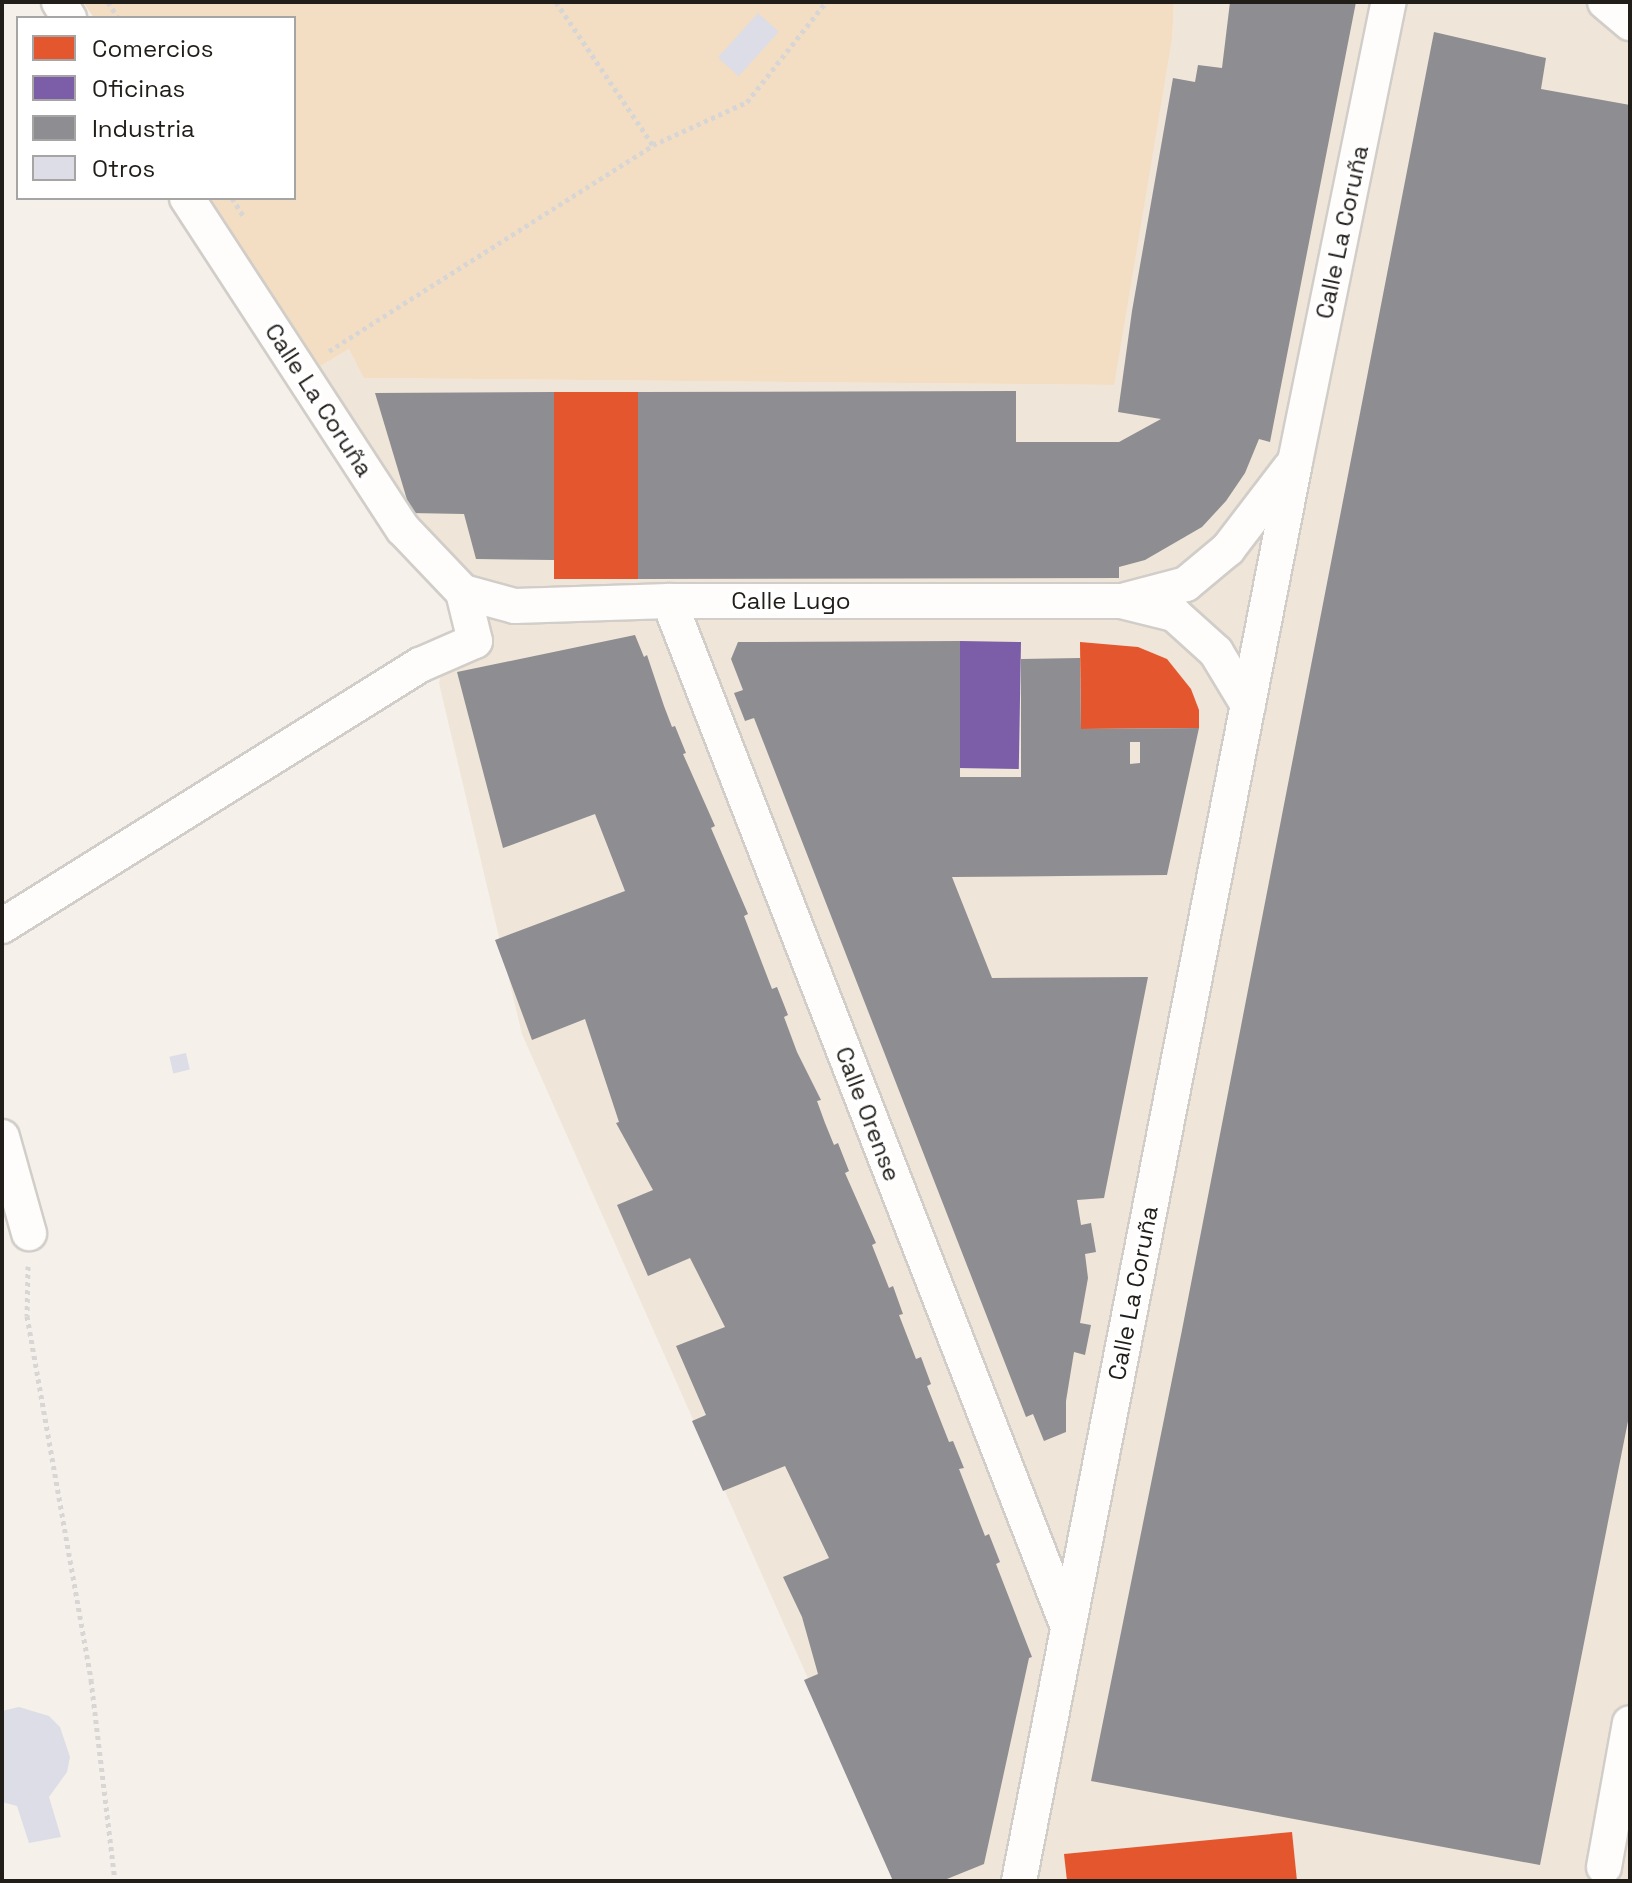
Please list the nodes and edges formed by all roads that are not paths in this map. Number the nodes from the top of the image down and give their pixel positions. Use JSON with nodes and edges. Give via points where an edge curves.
{"nodes":[{"id":1,"x":1389,"y":2,"type":"edge"},
{"id":2,"x":1605,"y":2,"type":"edge"},
{"id":3,"x":1630,"y":23,"type":"edge"},
{"id":4,"x":188,"y":200,"type":"edge"},
{"id":5,"x":1295,"y":462,"type":"junction"},
{"id":6,"x":463,"y":592,"type":"junction"},
{"id":7,"x":669,"y":601,"type":"junction"},
{"id":8,"x":1121,"y":601,"type":"junction"},
{"id":9,"x":1248,"y":705,"type":"junction"},
{"id":10,"x":2,"y":926,"type":"edge"},
{"id":11,"x":2,"y":1137,"type":"edge"},
{"id":12,"x":29,"y":1233,"type":"road end"},
{"id":13,"x":1068,"y":1627,"type":"junction"},
{"id":14,"x":1630,"y":1723,"type":"edge"},
{"id":15,"x":1608,"y":1873,"type":"edge"},
{"id":16,"x":1019,"y":1881,"type":"edge"}],
"edges":[{"from":1,"to":5,"type":"street","name":"Calle La Coruña"},
{"from":2,"to":3,"type":"street"},
{"from":4,"to":6,"type":"street","name":"Calle La Coruña","via":[[403,529]]},
{"from":5,"to":8,"type":"street","name":"Calle La Coruña","via":[[1228,549],[1186,584]]},
{"from":5,"to":9,"type":"street","name":"Calle La Coruña"},
{"from":6,"to":7,"type":"street","name":"Calle Lugo","via":[[515,606]]},
{"from":6,"to":10,"type":"street","via":[[475,641],[420,665]]},
{"from":7,"to":8,"type":"street","name":"Calle Lugo"},
{"from":7,"to":13,"type":"street","name":"Calle Orense"},
{"from":8,"to":9,"type":"street","via":[[1174,614],[1216,652]]},
{"from":9,"to":13,"type":"street","name":"Calle La Coruña"},
{"from":11,"to":12,"type":"street"},
{"from":13,"to":16,"type":"street","name":"Calle La Coruña"},
{"from":14,"to":15,"type":"street"}]}
